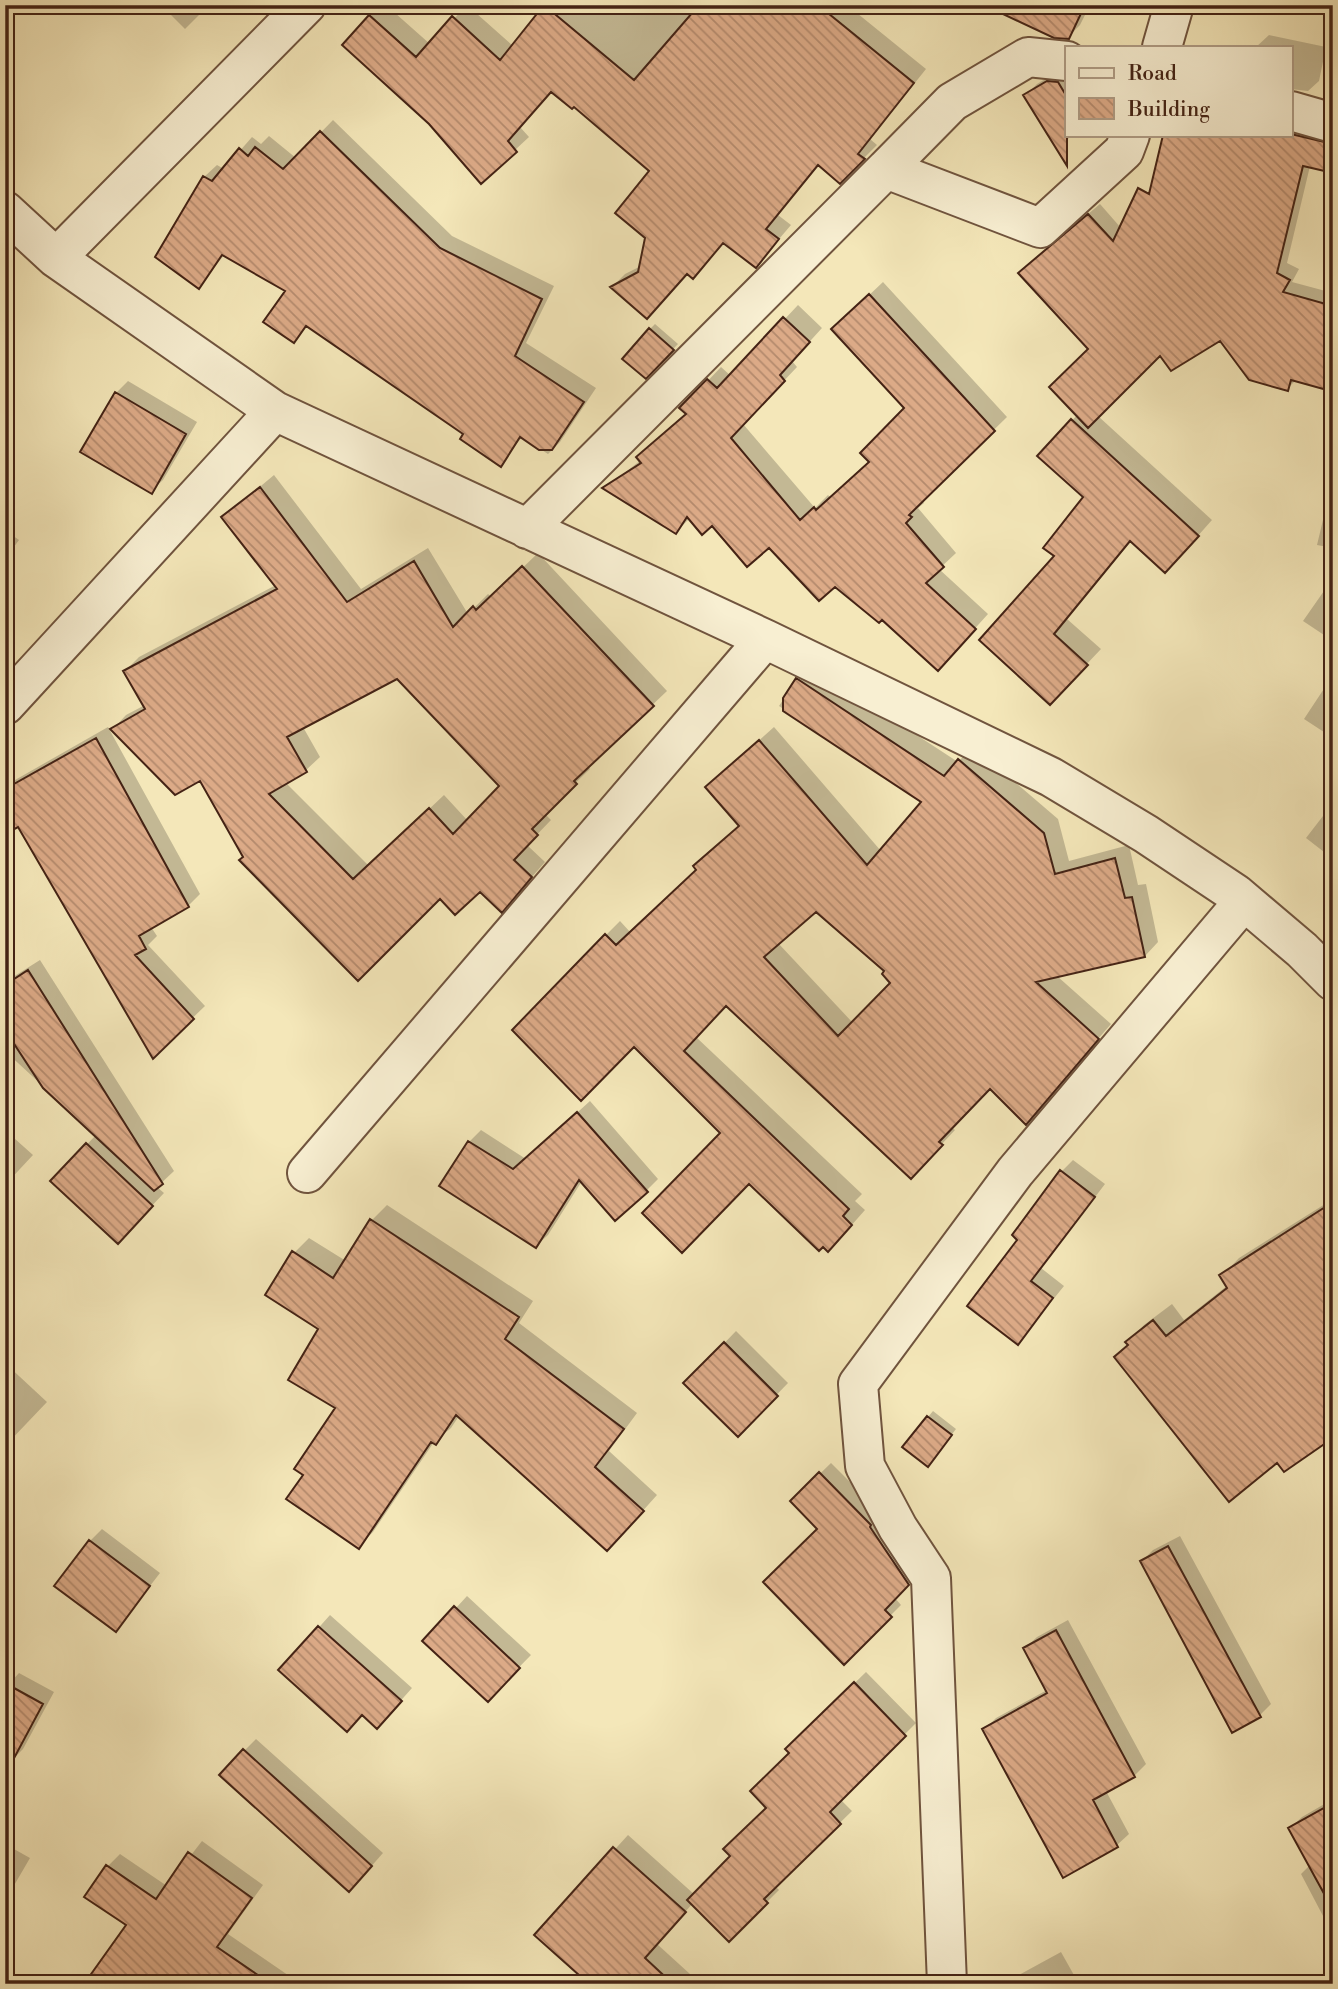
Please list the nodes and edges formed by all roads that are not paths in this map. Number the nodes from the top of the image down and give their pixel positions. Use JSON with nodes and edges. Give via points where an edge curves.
{"nodes":[{"id":1,"x":306,"y":5,"type":"edge"},
{"id":2,"x":1174,"y":5,"type":"edge"},
{"id":3,"x":1162,"y":46,"type":"edge"},
{"id":4,"x":1065,"y":61,"type":"edge"},
{"id":5,"x":1292,"y":111,"type":"edge"},
{"id":6,"x":1333,"y":123,"type":"edge"},
{"id":7,"x":1130,"y":136,"type":"edge"},
{"id":8,"x":886,"y":169,"type":"junction"},
{"id":9,"x":5,"y":211,"type":"edge"},
{"id":10,"x":56,"y":258,"type":"junction"},
{"id":11,"x":275,"y":411,"type":"junction"},
{"id":12,"x":527,"y":529,"type":"junction"},
{"id":13,"x":765,"y":639,"type":"junction"},
{"id":14,"x":5,"y":705,"type":"edge"},
{"id":15,"x":1244,"y":901,"type":"junction"},
{"id":16,"x":1333,"y":981,"type":"edge"},
{"id":17,"x":307,"y":1173,"type":"dead end"},
{"id":18,"x":947,"y":1984,"type":"edge"}],
"edges":[{"from":1,"to":10,"type":"street"},
{"from":2,"to":3,"type":"street"},
{"from":4,"to":8,"type":"street","via":[[1028,57],[952,102]]},
{"from":5,"to":6,"type":"street"},
{"from":7,"to":8,"type":"street","via":[[1124,151],[1040,228]]},
{"from":8,"to":12,"type":"street"},
{"from":9,"to":10,"type":"street"},
{"from":10,"to":11,"type":"street"},
{"from":11,"to":12,"type":"street"},
{"from":11,"to":14,"type":"street"},
{"from":12,"to":13,"type":"street"},
{"from":13,"to":15,"type":"street","via":[[1051,777]]},
{"from":13,"to":17,"type":"street"},
{"from":15,"to":16,"type":"street"},
{"from":15,"to":18,"type":"street","via":[[1016,1172],[858,1384],[865,1466],[931,1578]]}]}
